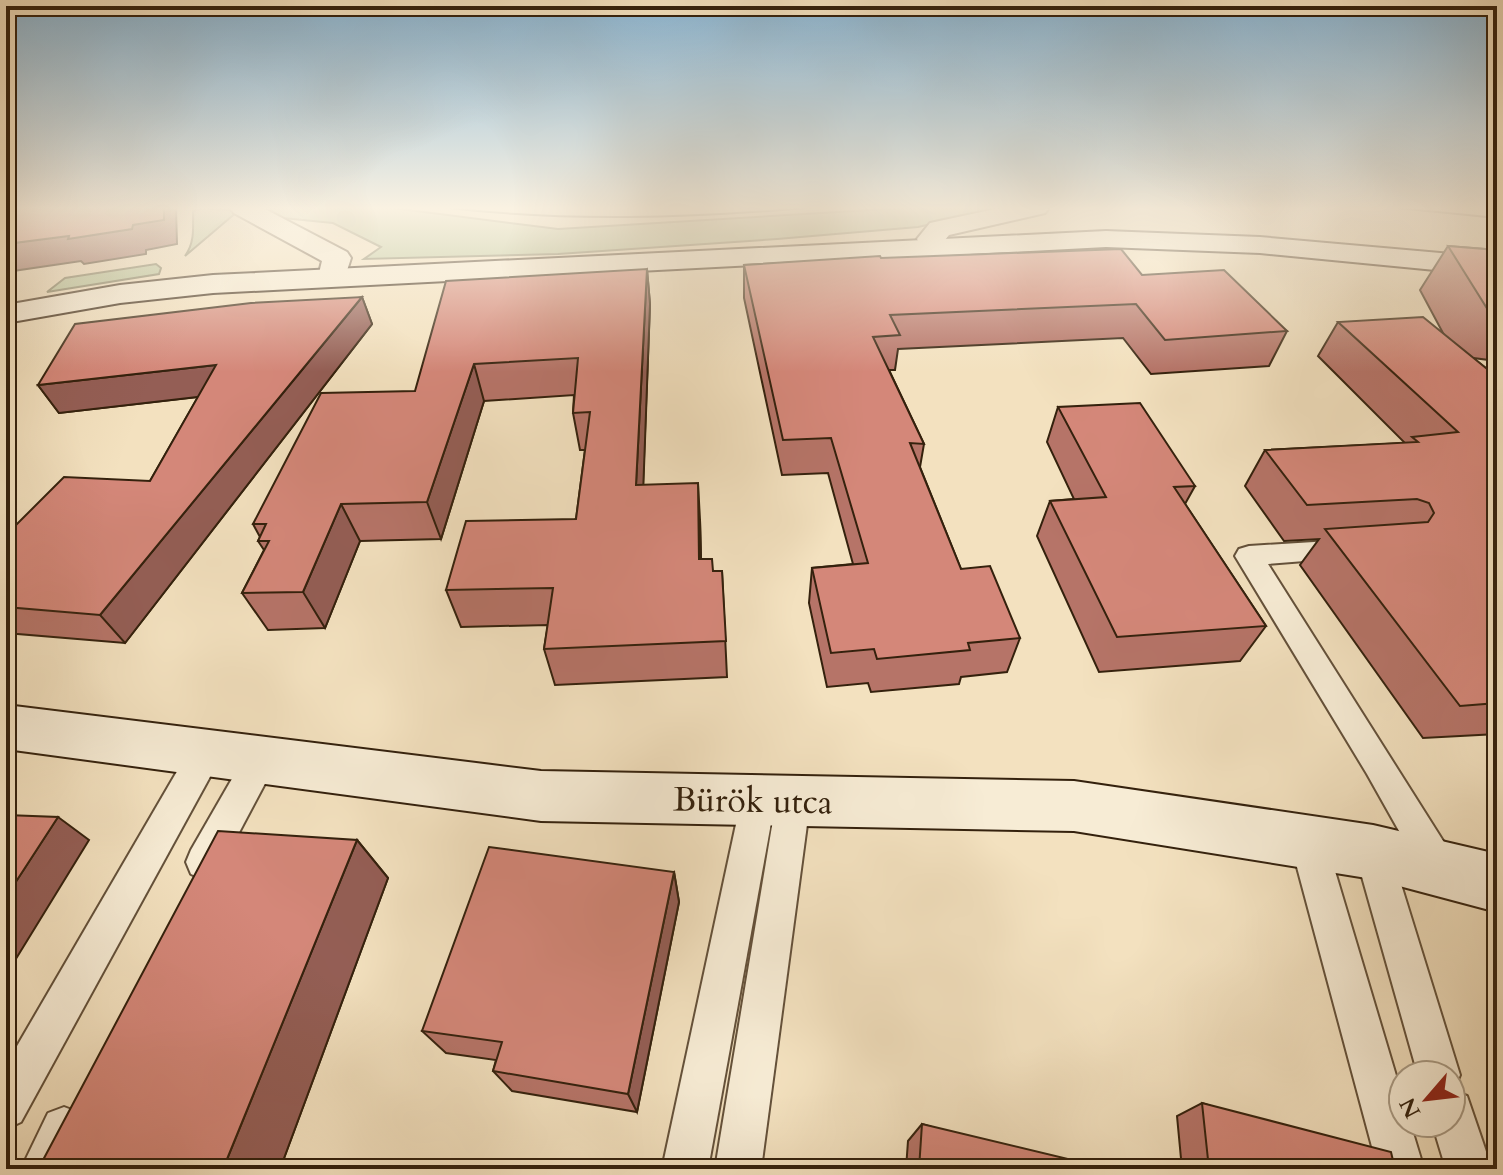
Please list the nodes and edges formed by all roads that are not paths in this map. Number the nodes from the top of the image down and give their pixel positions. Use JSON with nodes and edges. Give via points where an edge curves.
{"nodes":[{"id":1,"x":336,"y":263,"type":"edge"},
{"id":2,"x":617,"y":263,"type":"edge"},
{"id":3,"x":1452,"y":263,"type":"edge"},
{"id":4,"x":1497,"y":267,"type":"edge"},
{"id":5,"x":333,"y":277,"type":"junction"},
{"id":6,"x":6,"y":314,"type":"edge"},
{"id":7,"x":1373,"y":548,"type":"edge"},
{"id":8,"x":6,"y":727,"type":"edge"},
{"id":9,"x":205,"y":754,"type":"junction"},
{"id":10,"x":260,"y":761,"type":"junction"},
{"id":11,"x":776,"y":801,"type":"junction"},
{"id":12,"x":1308,"y":841,"type":"junction"},
{"id":13,"x":1373,"y":852,"type":"junction"},
{"id":14,"x":1439,"y":868,"type":"junction"},
{"id":15,"x":1497,"y":883,"type":"edge"},
{"id":16,"x":189,"y":892,"type":"edge"},
{"id":17,"x":1434,"y":1059,"type":"edge"},
{"id":18,"x":80,"y":1100,"type":"edge"},
{"id":19,"x":6,"y":1107,"type":"edge"},
{"id":20,"x":1460,"y":1139,"type":"edge"},
{"id":21,"x":44,"y":1169,"type":"edge"},
{"id":22,"x":685,"y":1169,"type":"edge"},
{"id":23,"x":738,"y":1169,"type":"edge"},
{"id":24,"x":1401,"y":1169,"type":"edge"},
{"id":25,"x":1469,"y":1169,"type":"edge"}],
"edges":[{"from":1,"to":5,"type":"street"},
{"from":2,"to":5,"type":"street"},
{"from":3,"to":4,"type":"street"},
{"from":5,"to":6,"type":"street","via":[[174,287]]},
{"from":7,"to":14,"type":"lane","via":[[1249,556]]},
{"from":8,"to":9,"type":"street","name":"Bürök utca"},
{"from":9,"to":10,"type":"street","name":"Bürök utca"},
{"from":9,"to":19,"type":"lane"},
{"from":10,"to":11,"type":"street","name":"Bürök utca","via":[[541,796]]},
{"from":10,"to":16,"type":"lane"},
{"from":11,"to":12,"type":"street","name":"Bürök utca","via":[[1074,806]]},
{"from":11,"to":22,"type":"lane"},
{"from":11,"to":23,"type":"lane"},
{"from":12,"to":13,"type":"street","name":"Bürök utca"},
{"from":12,"to":24,"type":"lane"},
{"from":13,"to":14,"type":"street","name":"Bürök utca"},
{"from":13,"to":17,"type":"lane"},
{"from":14,"to":15,"type":"street","name":"Bürök utca"},
{"from":18,"to":21,"type":"lane"},
{"from":20,"to":25,"type":"lane"}]}
